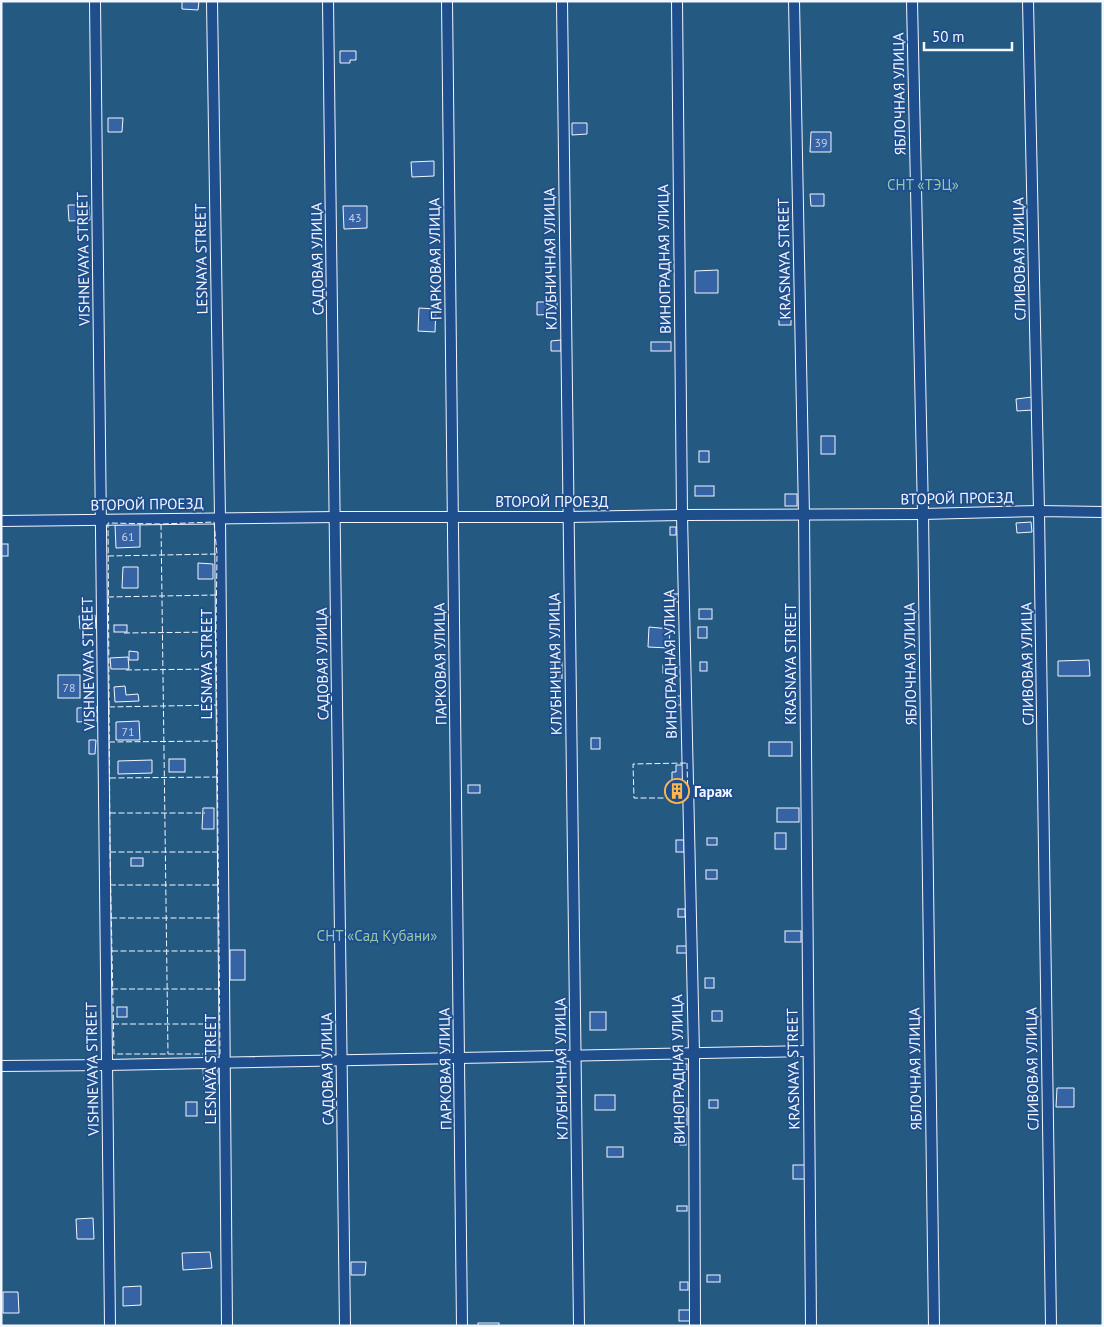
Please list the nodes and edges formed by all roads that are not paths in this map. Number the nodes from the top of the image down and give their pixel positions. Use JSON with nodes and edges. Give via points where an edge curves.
{"nodes":[{"id":1,"x":95,"y":1,"type":"edge"},
{"id":2,"x":212,"y":1,"type":"edge"},
{"id":3,"x":328,"y":1,"type":"edge"},
{"id":4,"x":447,"y":1,"type":"edge"},
{"id":5,"x":562,"y":1,"type":"edge"},
{"id":6,"x":676,"y":1,"type":"edge"},
{"id":7,"x":794,"y":1,"type":"edge"},
{"id":8,"x":912,"y":1,"type":"edge"},
{"id":9,"x":1028,"y":1,"type":"edge"},
{"id":10,"x":1039,"y":511,"type":"junction"},
{"id":11,"x":1103,"y":512,"type":"edge"},
{"id":12,"x":922,"y":514,"type":"junction"},
{"id":13,"x":682,"y":515,"type":"junction"},
{"id":14,"x":804,"y":515,"type":"junction"},
{"id":15,"x":336,"y":516,"type":"junction"},
{"id":16,"x":453,"y":516,"type":"junction"},
{"id":17,"x":568,"y":517,"type":"junction"},
{"id":18,"x":220,"y":518,"type":"junction"},
{"id":19,"x":101,"y":520,"type":"junction"},
{"id":20,"x":1,"y":521,"type":"edge"},
{"id":21,"x":807,"y":1051,"type":"junction"},
{"id":22,"x":694,"y":1053,"type":"junction"},
{"id":23,"x":576,"y":1054,"type":"junction"},
{"id":24,"x":460,"y":1058,"type":"junction"},
{"id":25,"x":342,"y":1060,"type":"junction"},
{"id":26,"x":225,"y":1063,"type":"junction"},
{"id":27,"x":1,"y":1066,"type":"edge"},
{"id":28,"x":107,"y":1066,"type":"junction"},
{"id":29,"x":110,"y":1326,"type":"edge"},
{"id":30,"x":227,"y":1326,"type":"edge"},
{"id":31,"x":345,"y":1326,"type":"edge"},
{"id":32,"x":462,"y":1326,"type":"edge"},
{"id":33,"x":579,"y":1326,"type":"edge"},
{"id":34,"x":695,"y":1326,"type":"edge"},
{"id":35,"x":811,"y":1326,"type":"edge"},
{"id":36,"x":934,"y":1326,"type":"edge"},
{"id":37,"x":1051,"y":1326,"type":"edge"}],
"edges":[{"from":1,"to":19,"type":"street","name":"VISHNEVAYA STREET"},
{"from":2,"to":18,"type":"street","name":"LESNAYA STREET"},
{"from":3,"to":15,"type":"street","name":"САДОВАЯ УЛИЦА"},
{"from":4,"to":16,"type":"street","name":"ПАРКОВАЯ УЛИЦА"},
{"from":5,"to":17,"type":"street","name":"КЛУБНИЧНАЯ УЛИЦА"},
{"from":6,"to":13,"type":"street","name":"ВИНОГРАДНАЯ УЛИЦА"},
{"from":7,"to":14,"type":"street","name":"KRASNAYA STREET"},
{"from":8,"to":12,"type":"street","name":"ЯБЛОЧНАЯ УЛИЦА"},
{"from":9,"to":10,"type":"street","name":"СЛИВОВАЯ УЛИЦА"},
{"from":10,"to":11,"type":"street","name":"ВТОРОЙ ПРОЕЗД"},
{"from":10,"to":12,"type":"street","name":"ВТОРОЙ ПРОЕЗД"},
{"from":10,"to":37,"type":"street","name":"СЛИВОВАЯ УЛИЦА"},
{"from":12,"to":14,"type":"street","name":"ВТОРОЙ ПРОЕЗД"},
{"from":12,"to":36,"type":"street","name":"ЯБЛОЧНАЯ УЛИЦА"},
{"from":13,"to":14,"type":"street","name":"ВТОРОЙ ПРОЕЗД"},
{"from":13,"to":17,"type":"street","name":"ВТОРОЙ ПРОЕЗД"},
{"from":13,"to":22,"type":"street","name":"ВИНОГРАДНАЯ УЛИЦА"},
{"from":14,"to":21,"type":"street","name":"KRASNAYA STREET"},
{"from":15,"to":16,"type":"street","name":"ВТОРОЙ ПРОЕЗД"},
{"from":15,"to":18,"type":"street","name":"ВТОРОЙ ПРОЕЗД"},
{"from":15,"to":25,"type":"street","name":"САДОВАЯ УЛИЦА"},
{"from":16,"to":17,"type":"street","name":"ВТОРОЙ ПРОЕЗД"},
{"from":16,"to":24,"type":"street","name":"ПАРКОВАЯ УЛИЦА"},
{"from":17,"to":23,"type":"street","name":"КЛУБНИЧНАЯ УЛИЦА"},
{"from":18,"to":19,"type":"street","name":"ВТОРОЙ ПРОЕЗД"},
{"from":18,"to":26,"type":"street","name":"LESNAYA STREET"},
{"from":19,"to":20,"type":"street","name":"ВТОРОЙ ПРОЕЗД"},
{"from":19,"to":28,"type":"street","name":"VISHNEVAYA STREET"},
{"from":21,"to":22,"type":"street"},
{"from":21,"to":35,"type":"street","name":"KRASNAYA STREET"},
{"from":22,"to":23,"type":"street"},
{"from":22,"to":34,"type":"street","name":"ВИНОГРАДНАЯ УЛИЦА"},
{"from":23,"to":24,"type":"street"},
{"from":23,"to":33,"type":"street","name":"КЛУБНИЧНАЯ УЛИЦА"},
{"from":24,"to":25,"type":"street"},
{"from":24,"to":32,"type":"street","name":"ПАРКОВАЯ УЛИЦА"},
{"from":25,"to":26,"type":"street"},
{"from":25,"to":31,"type":"street","name":"САДОВАЯ УЛИЦА"},
{"from":26,"to":28,"type":"street"},
{"from":26,"to":30,"type":"street","name":"LESNAYA STREET"},
{"from":27,"to":28,"type":"street"},
{"from":28,"to":29,"type":"street","name":"VISHNEVAYA STREET"}]}
